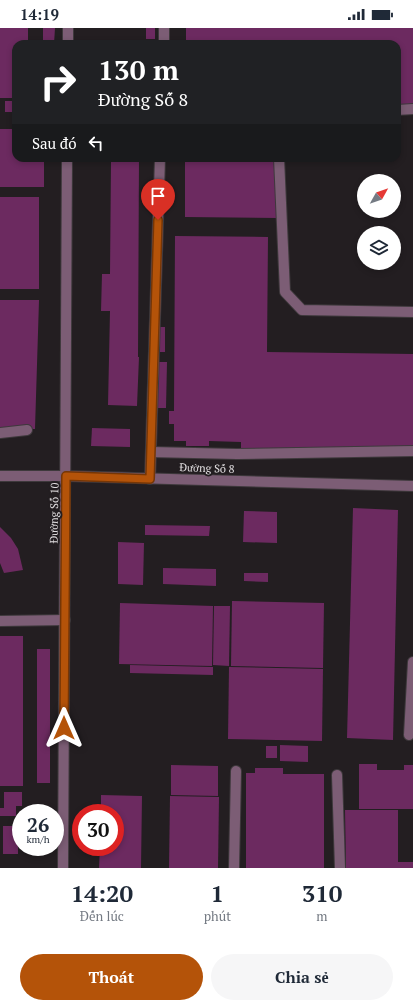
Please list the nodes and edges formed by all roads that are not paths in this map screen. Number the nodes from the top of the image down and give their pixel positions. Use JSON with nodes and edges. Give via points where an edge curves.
{"nodes":[{"id":1,"x":68,"y":28,"type":"edge"},
{"id":2,"x":164,"y":28,"type":"edge"},
{"id":3,"x":68,"y":40,"type":"edge"},
{"id":4,"x":164,"y":40,"type":"edge"},
{"id":5,"x":401,"y":110,"type":"edge"},
{"id":6,"x":413,"y":110,"type":"edge"},
{"id":7,"x":67,"y":162,"type":"edge"},
{"id":8,"x":160,"y":162,"type":"edge"},
{"id":9,"x":279,"y":162,"type":"edge"},
{"id":10,"x":413,"y":312,"type":"edge"},
{"id":11,"x":27,"y":430,"type":"dead end"},
{"id":12,"x":0,"y":433,"type":"edge"},
{"id":13,"x":413,"y":451,"type":"edge"},
{"id":14,"x":151,"y":452,"type":"junction"},
{"id":15,"x":0,"y":476,"type":"edge"},
{"id":16,"x":66,"y":476,"type":"junction"},
{"id":17,"x":150,"y":479,"type":"junction"},
{"id":18,"x":413,"y":486,"type":"edge"},
{"id":19,"x":65,"y":620,"type":"junction"},
{"id":20,"x":0,"y":621,"type":"edge"},
{"id":21,"x":413,"y":662,"type":"edge"},
{"id":22,"x":410,"y":735,"type":"dead end"},
{"id":23,"x":236,"y":771,"type":"dead end"},
{"id":24,"x":338,"y":775,"type":"dead end"},
{"id":25,"x":63,"y":868,"type":"edge"},
{"id":26,"x":234,"y":868,"type":"edge"},
{"id":27,"x":340,"y":868,"type":"edge"}],
"edges":[{"from":1,"to":3,"type":"street"},
{"from":2,"to":4,"type":"street"},
{"from":5,"to":6,"type":"street"},
{"from":7,"to":16,"type":"street","name":"Đường Số 10"},
{"from":8,"to":14,"type":"street"},
{"from":9,"to":10,"type":"street","via":[[285,292],[302,310]]},
{"from":11,"to":12,"type":"street"},
{"from":13,"to":14,"type":"street","via":[[237,454]]},
{"from":14,"to":17,"type":"street"},
{"from":15,"to":16,"type":"street","name":"Đường Số 8"},
{"from":16,"to":17,"type":"street","name":"Đường Số 8"},
{"from":16,"to":19,"type":"street","name":"Đường Số 10"},
{"from":17,"to":18,"type":"street","name":"Đường Số 8"},
{"from":19,"to":20,"type":"street"},
{"from":19,"to":25,"type":"street","name":"Đường Số 10"},
{"from":21,"to":22,"type":"street"},
{"from":23,"to":26,"type":"street"},
{"from":24,"to":27,"type":"street"}]}
